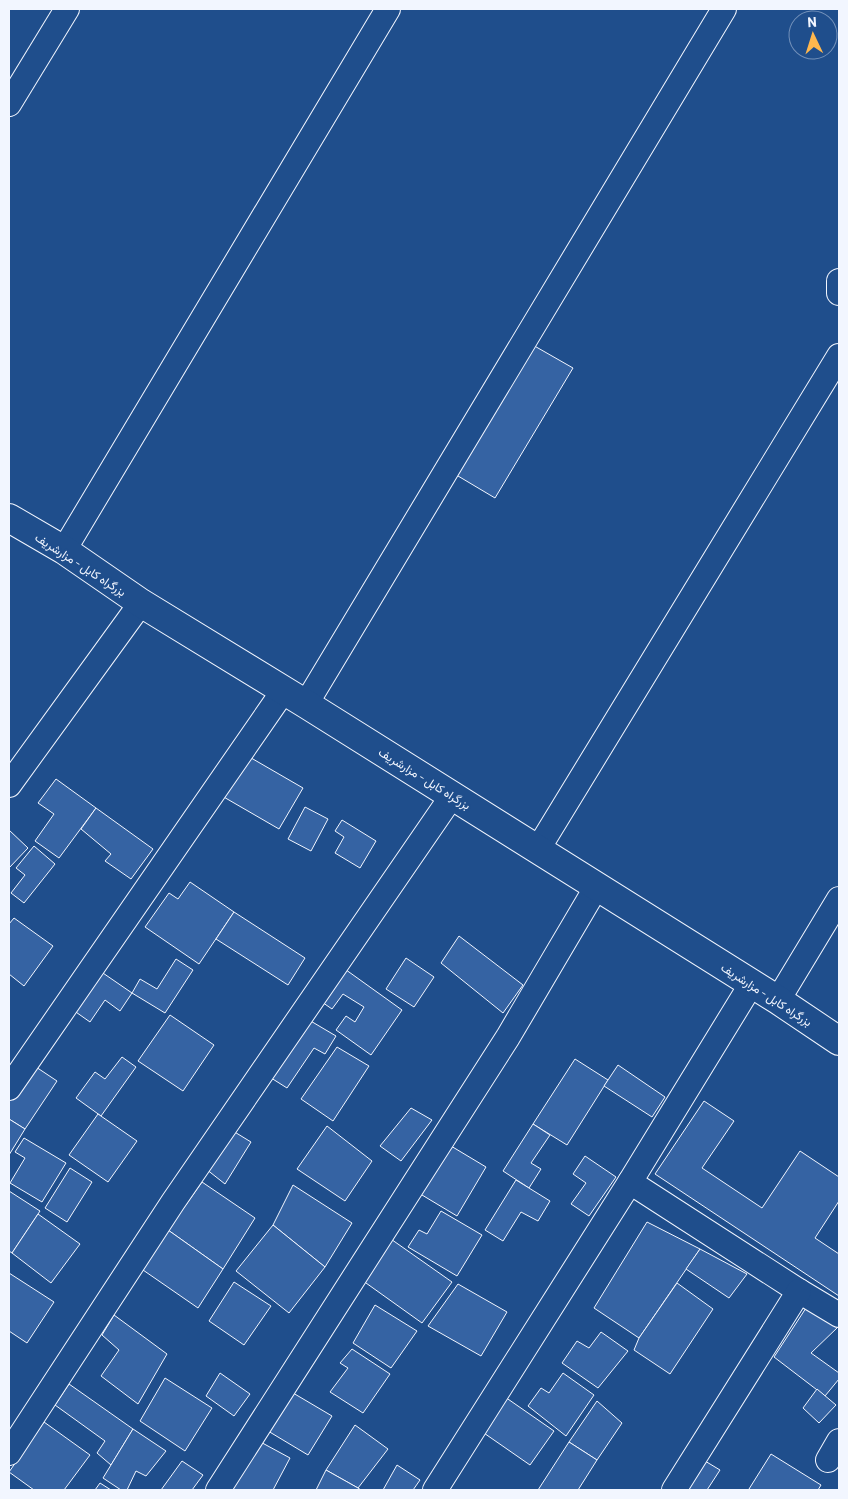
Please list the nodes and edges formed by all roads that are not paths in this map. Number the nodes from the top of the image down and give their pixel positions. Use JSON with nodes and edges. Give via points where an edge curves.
{"nodes":[{"id":1,"x":67,"y":9,"type":"edge"},
{"id":2,"x":388,"y":9,"type":"edge"},
{"id":3,"x":724,"y":9,"type":"edge"},
{"id":4,"x":9,"y":104,"type":"edge"},
{"id":5,"x":839,"y":281,"type":"edge"},
{"id":6,"x":839,"y":293,"type":"edge"},
{"id":7,"x":839,"y":356,"type":"edge"},
{"id":8,"x":9,"y":518,"type":"edge"},
{"id":9,"x":64,"y":550,"type":"junction"},
{"id":10,"x":141,"y":603,"type":"junction"},
{"id":11,"x":295,"y":697,"type":"junction"},
{"id":12,"x":9,"y":785,"type":"edge"},
{"id":13,"x":452,"y":796,"type":"junction"},
{"id":14,"x":538,"y":849,"type":"junction"},
{"id":15,"x":597,"y":886,"type":"junction"},
{"id":16,"x":839,"y":899,"type":"edge"},
{"id":17,"x":752,"y":983,"type":"junction"},
{"id":18,"x":778,"y":1000,"type":"junction"},
{"id":19,"x":839,"y":1041,"type":"edge"},
{"id":20,"x":9,"y":1088,"type":"edge"},
{"id":21,"x":630,"y":1182,"type":"junction"},
{"id":22,"x":800,"y":1291,"type":"junction"},
{"id":23,"x":839,"y":1315,"type":"edge"},
{"id":24,"x":9,"y":1453,"type":"edge"},
{"id":25,"x":218,"y":1490,"type":"edge"},
{"id":26,"x":435,"y":1490,"type":"edge"},
{"id":27,"x":674,"y":1490,"type":"edge"}],
"edges":[{"from":1,"to":4,"type":"street"},
{"from":2,"to":9,"type":"street"},
{"from":3,"to":11,"type":"street"},
{"from":5,"to":6,"type":"street"},
{"from":7,"to":14,"type":"street"},
{"from":8,"to":9,"type":"highway","name":"بزرگراه کابل - مزارشریف"},
{"from":9,"to":10,"type":"highway","name":"بزرگراه کابل - مزارشریف"},
{"from":10,"to":11,"type":"highway","name":"بزرگراه کابل - مزارشریف"},
{"from":10,"to":12,"type":"street"},
{"from":11,"to":13,"type":"highway","name":"بزرگراه کابل - مزارشریف"},
{"from":11,"to":20,"type":"street"},
{"from":13,"to":14,"type":"highway","name":"بزرگراه کابل - مزارشریف"},
{"from":13,"to":24,"type":"street","via":[[173,1202]]},
{"from":14,"to":15,"type":"highway","name":"بزرگراه کابل - مزارشریف"},
{"from":15,"to":17,"type":"highway","name":"بزرگراه کابل - مزارشریف"},
{"from":15,"to":25,"type":"street","via":[[508,1037]]},
{"from":16,"to":18,"type":"street"},
{"from":17,"to":18,"type":"highway","name":"بزرگراه کابل - مزارشریف"},
{"from":17,"to":21,"type":"street"},
{"from":18,"to":19,"type":"highway","name":"بزرگراه کابل - مزارشریف"},
{"from":21,"to":22,"type":"street"},
{"from":21,"to":26,"type":"street"},
{"from":22,"to":23,"type":"street"},
{"from":22,"to":27,"type":"street"}]}
